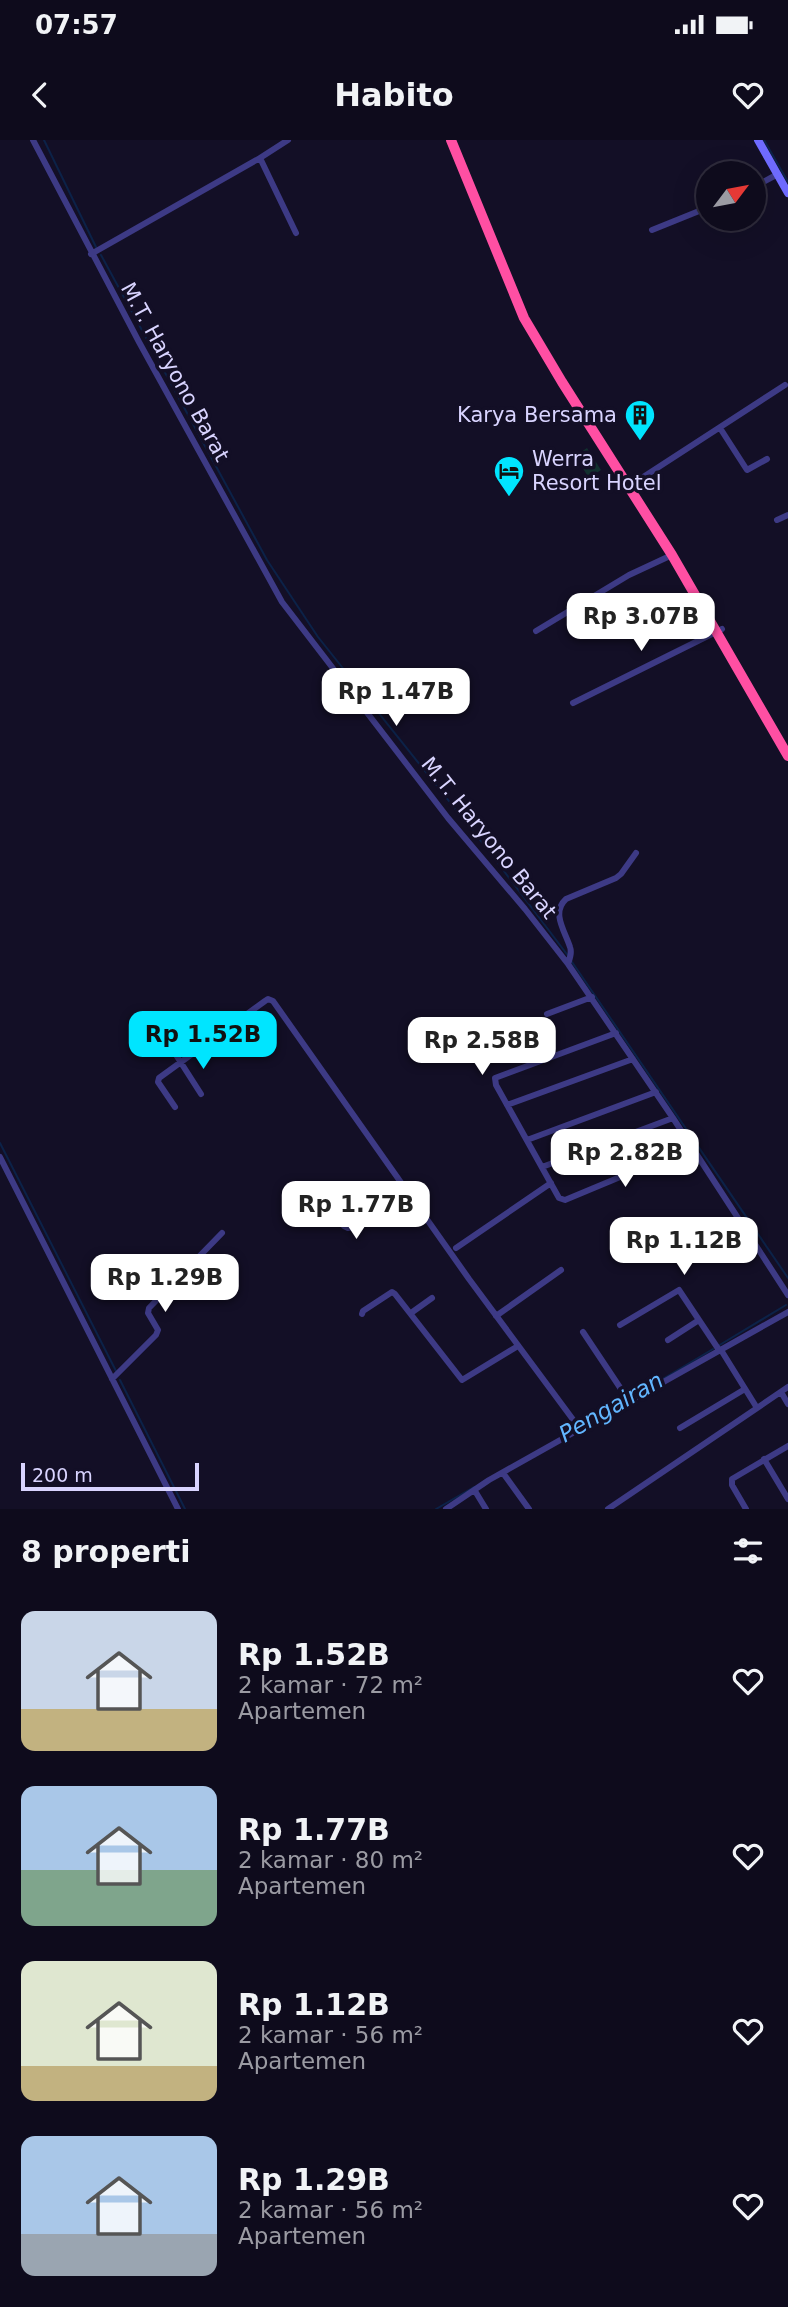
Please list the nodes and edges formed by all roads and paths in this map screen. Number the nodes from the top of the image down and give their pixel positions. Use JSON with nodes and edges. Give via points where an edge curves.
{"nodes":[{"id":1,"x":33,"y":140,"type":"edge"},
{"id":2,"x":288,"y":140,"type":"edge"},
{"id":3,"x":451,"y":140,"type":"edge"},
{"id":4,"x":458,"y":140,"type":"edge"},
{"id":5,"x":758,"y":140,"type":"edge"},
{"id":6,"x":260,"y":158,"type":"junction"},
{"id":7,"x":778,"y":174,"type":"junction"},
{"id":8,"x":766,"y":180,"type":"edge"},
{"id":9,"x":788,"y":193,"type":"edge"},
{"id":10,"x":696,"y":212,"type":"edge"},
{"id":11,"x":652,"y":230,"type":"dead end"},
{"id":12,"x":296,"y":233,"type":"dead end"},
{"id":13,"x":91,"y":254,"type":"junction"},
{"id":14,"x":785,"y":385,"type":"dead end"},
{"id":15,"x":720,"y":428,"type":"junction"},
{"id":16,"x":767,"y":458,"type":"dead end"},
{"id":17,"x":634,"y":483,"type":"junction"},
{"id":18,"x":788,"y":515,"type":"edge"},
{"id":19,"x":777,"y":520,"type":"dead end"},
{"id":20,"x":672,"y":555,"type":"junction"},
{"id":21,"x":719,"y":630,"type":"junction"},
{"id":22,"x":536,"y":631,"type":"dead end"},
{"id":23,"x":573,"y":703,"type":"dead end"},
{"id":24,"x":788,"y":743,"type":"edge"},
{"id":25,"x":788,"y":756,"type":"edge"},
{"id":26,"x":636,"y":853,"type":"dead end"},
{"id":27,"x":568,"y":964,"type":"junction"},
{"id":28,"x":592,"y":997,"type":"junction"},
{"id":29,"x":547,"y":1014,"type":"dead end"},
{"id":30,"x":153,"y":1020,"type":"dead end"},
{"id":31,"x":616,"y":1033,"type":"junction"},
{"id":32,"x":633,"y":1059,"type":"junction"},
{"id":33,"x":181,"y":1063,"type":"junction"},
{"id":34,"x":656,"y":1092,"type":"junction"},
{"id":35,"x":201,"y":1094,"type":"dead end"},
{"id":36,"x":507,"y":1105,"type":"junction"},
{"id":37,"x":175,"y":1107,"type":"dead end"},
{"id":38,"x":673,"y":1118,"type":"junction"},
{"id":39,"x":527,"y":1140,"type":"junction"},
{"id":40,"x":692,"y":1147,"type":"junction"},
{"id":41,"x":0,"y":1157,"type":"edge"},
{"id":42,"x":542,"y":1167,"type":"junction"},
{"id":43,"x":551,"y":1184,"type":"junction"},
{"id":44,"x":319,"y":1188,"type":"dead end"},
{"id":45,"x":411,"y":1195,"type":"junction"},
{"id":46,"x":222,"y":1233,"type":"dead end"},
{"id":47,"x":456,"y":1248,"type":"dead end"},
{"id":48,"x":188,"y":1268,"type":"junction"},
{"id":49,"x":561,"y":1270,"type":"dead end"},
{"id":50,"x":204,"y":1293,"type":"dead end"},
{"id":51,"x":788,"y":1294,"type":"edge"},
{"id":52,"x":432,"y":1298,"type":"dead end"},
{"id":53,"x":788,"y":1312,"type":"edge"},
{"id":54,"x":411,"y":1313,"type":"junction"},
{"id":55,"x":362,"y":1314,"type":"dead end"},
{"id":56,"x":496,"y":1317,"type":"junction"},
{"id":57,"x":699,"y":1320,"type":"junction"},
{"id":58,"x":620,"y":1325,"type":"dead end"},
{"id":59,"x":583,"y":1332,"type":"dead end"},
{"id":60,"x":668,"y":1340,"type":"dead end"},
{"id":61,"x":518,"y":1346,"type":"junction"},
{"id":62,"x":720,"y":1350,"type":"junction"},
{"id":63,"x":112,"y":1380,"type":"junction"},
{"id":64,"x":788,"y":1387,"type":"edge"},
{"id":65,"x":745,"y":1389,"type":"junction"},
{"id":66,"x":781,"y":1392,"type":"junction"},
{"id":67,"x":629,"y":1401,"type":"junction"},
{"id":68,"x":788,"y":1404,"type":"edge"},
{"id":69,"x":757,"y":1408,"type":"junction"},
{"id":70,"x":680,"y":1428,"type":"dead end"},
{"id":71,"x":580,"y":1429,"type":"junction"},
{"id":72,"x":788,"y":1446,"type":"edge"},
{"id":73,"x":764,"y":1460,"type":"junction"},
{"id":74,"x":503,"y":1473,"type":"junction"},
{"id":75,"x":475,"y":1491,"type":"junction"},
{"id":76,"x":788,"y":1499,"type":"edge"},
{"id":77,"x":178,"y":1509,"type":"edge"},
{"id":78,"x":446,"y":1509,"type":"edge"},
{"id":79,"x":486,"y":1509,"type":"edge"},
{"id":80,"x":529,"y":1509,"type":"edge"},
{"id":81,"x":608,"y":1509,"type":"edge"},
{"id":82,"x":746,"y":1509,"type":"edge"}],
"edges":[{"from":1,"to":13,"type":"street","name":"M.T. Haryono Barat"},
{"from":2,"to":6,"type":"street"},
{"from":3,"to":20,"type":"highway","via":[[524,318]]},
{"from":4,"to":17,"type":"highway","via":[[530,315]]},
{"from":5,"to":7,"type":"street"},
{"from":6,"to":12,"type":"street"},
{"from":6,"to":13,"type":"street"},
{"from":7,"to":8,"type":"street"},
{"from":7,"to":9,"type":"street"},
{"from":10,"to":11,"type":"street"},
{"from":13,"to":27,"type":"street","name":"M.T. Haryono Barat","via":[[282,602],[448,818]]},
{"from":14,"to":15,"type":"street"},
{"from":15,"to":16,"type":"street","via":[[747,470]]},
{"from":15,"to":17,"type":"street"},
{"from":17,"to":21,"type":"highway"},
{"from":18,"to":19,"type":"street"},
{"from":20,"to":21,"type":"highway"},
{"from":20,"to":22,"type":"street","via":[[629,575]]},
{"from":21,"to":23,"type":"street"},
{"from":21,"to":24,"type":"highway"},
{"from":21,"to":25,"type":"highway"},
{"from":26,"to":27,"type":"street","via":[[621,874],[560,905],[563,934],[571,950]]},
{"from":27,"to":28,"type":"street","name":"M.T. Haryono Barat"},
{"from":28,"to":29,"type":"street"},
{"from":28,"to":31,"type":"street","name":"M.T. Haryono Barat"},
{"from":30,"to":33,"type":"street"},
{"from":31,"to":32,"type":"street","name":"M.T. Haryono Barat"},
{"from":31,"to":36,"type":"street","via":[[499,1075],[495,1081]]},
{"from":32,"to":34,"type":"street","name":"M.T. Haryono Barat"},
{"from":32,"to":36,"type":"street"},
{"from":33,"to":35,"type":"street"},
{"from":33,"to":37,"type":"street","via":[[158,1080]]},
{"from":33,"to":45,"type":"street","via":[[270,1000]]},
{"from":34,"to":38,"type":"street","name":"M.T. Haryono Barat"},
{"from":34,"to":39,"type":"street"},
{"from":36,"to":39,"type":"street"},
{"from":38,"to":40,"type":"street","name":"M.T. Haryono Barat"},
{"from":38,"to":42,"type":"street"},
{"from":39,"to":42,"type":"street"},
{"from":40,"to":43,"type":"street","via":[[565,1200]]},
{"from":40,"to":51,"type":"street","name":"M.T. Haryono Barat"},
{"from":41,"to":63,"type":"street"},
{"from":42,"to":43,"type":"street"},
{"from":43,"to":47,"type":"street"},
{"from":44,"to":45,"type":"street","via":[[348,1228]]},
{"from":45,"to":56,"type":"street"},
{"from":46,"to":48,"type":"street"},
{"from":48,"to":50,"type":"street"},
{"from":48,"to":63,"type":"street","via":[[148,1309],[156,1335]]},
{"from":49,"to":56,"type":"street"},
{"from":52,"to":54,"type":"street"},
{"from":53,"to":62,"type":"street"},
{"from":54,"to":55,"type":"street","via":[[392,1292]]},
{"from":54,"to":61,"type":"street","via":[[462,1380]]},
{"from":56,"to":61,"type":"street"},
{"from":57,"to":58,"type":"street","via":[[678,1290]]},
{"from":57,"to":60,"type":"street"},
{"from":57,"to":62,"type":"street"},
{"from":59,"to":67,"type":"street"},
{"from":61,"to":71,"type":"street"},
{"from":62,"to":65,"type":"street"},
{"from":62,"to":67,"type":"street"},
{"from":63,"to":77,"type":"street"},
{"from":64,"to":66,"type":"street"},
{"from":65,"to":69,"type":"street"},
{"from":65,"to":70,"type":"street"},
{"from":66,"to":68,"type":"street"},
{"from":66,"to":69,"type":"street"},
{"from":67,"to":71,"type":"street"},
{"from":69,"to":81,"type":"street"},
{"from":71,"to":74,"type":"street"},
{"from":72,"to":73,"type":"street"},
{"from":73,"to":76,"type":"street"},
{"from":73,"to":82,"type":"street","via":[[732,1479]]},
{"from":74,"to":75,"type":"street"},
{"from":74,"to":80,"type":"street"},
{"from":75,"to":78,"type":"street"},
{"from":75,"to":79,"type":"street"}]}
